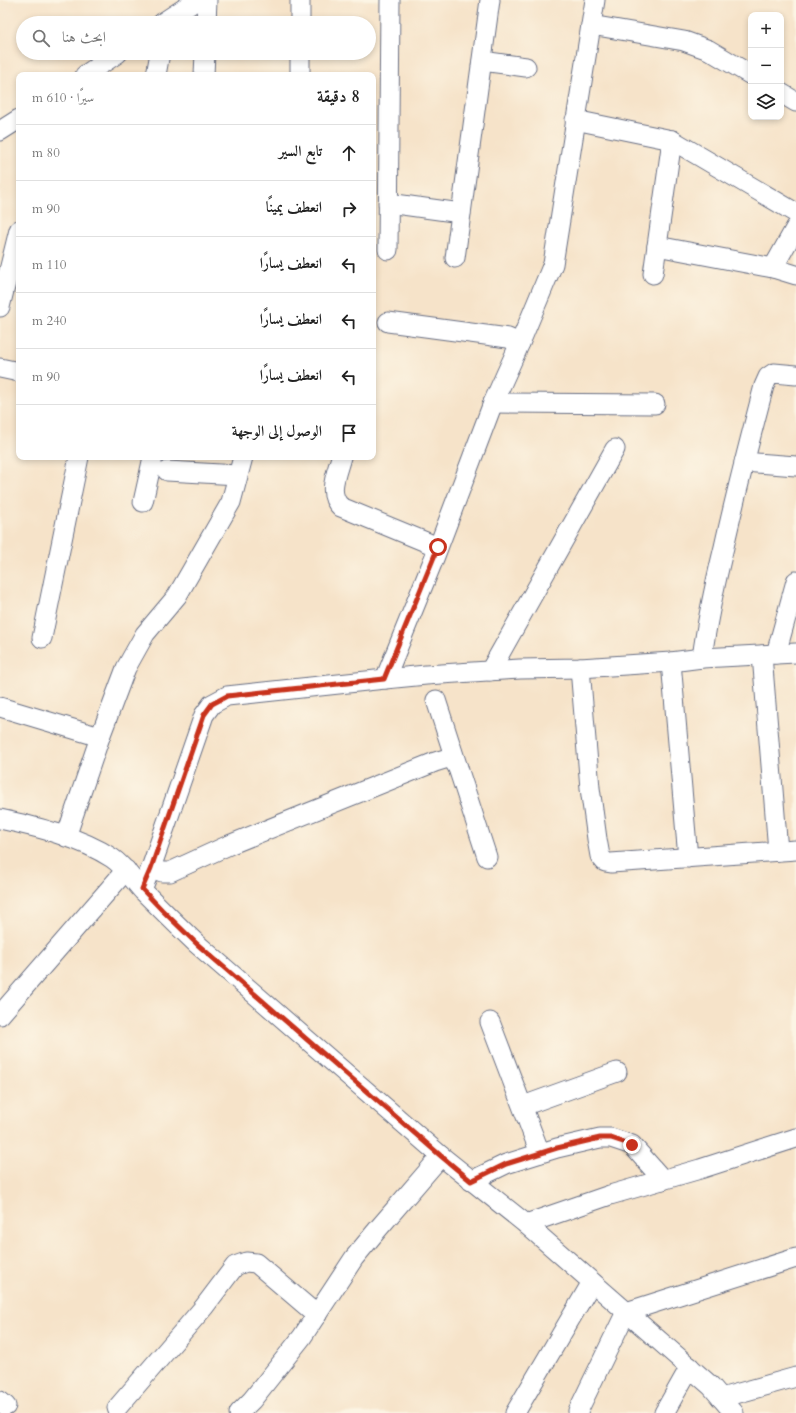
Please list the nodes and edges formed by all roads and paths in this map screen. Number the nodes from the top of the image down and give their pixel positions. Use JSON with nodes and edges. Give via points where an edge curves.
{"nodes":[{"id":1,"x":197,"y":0,"type":"edge"},
{"id":2,"x":207,"y":0,"type":"edge"},
{"id":3,"x":300,"y":0,"type":"edge"},
{"id":4,"x":390,"y":0,"type":"edge"},
{"id":5,"x":490,"y":0,"type":"edge"},
{"id":6,"x":594,"y":0,"type":"edge"},
{"id":7,"x":174,"y":16,"type":"edge"},
{"id":8,"x":206,"y":16,"type":"edge"},
{"id":9,"x":300,"y":16,"type":"edge"},
{"id":10,"x":590,"y":25,"type":"junction"},
{"id":11,"x":108,"y":60,"type":"edge"},
{"id":12,"x":159,"y":60,"type":"edge"},
{"id":13,"x":205,"y":60,"type":"edge"},
{"id":14,"x":300,"y":60,"type":"edge"},
{"id":15,"x":482,"y":61,"type":"junction"},
{"id":16,"x":526,"y":67,"type":"dead end"},
{"id":17,"x":90,"y":72,"type":"edge"},
{"id":18,"x":157,"y":72,"type":"edge"},
{"id":19,"x":204,"y":72,"type":"edge"},
{"id":20,"x":300,"y":72,"type":"edge"},
{"id":21,"x":748,"y":73,"type":"edge"},
{"id":22,"x":784,"y":95,"type":"edge"},
{"id":23,"x":796,"y":102,"type":"edge"},
{"id":24,"x":575,"y":120,"type":"junction"},
{"id":25,"x":16,"y":121,"type":"edge"},
{"id":26,"x":0,"y":131,"type":"edge"},
{"id":27,"x":672,"y":140,"type":"junction"},
{"id":28,"x":388,"y":204,"type":"junction"},
{"id":29,"x":461,"y":213,"type":"junction"},
{"id":30,"x":796,"y":213,"type":"edge"},
{"id":31,"x":796,"y":227,"type":"edge"},
{"id":32,"x":16,"y":242,"type":"edge"},
{"id":33,"x":657,"y":246,"type":"junction"},
{"id":34,"x":388,"y":250,"type":"dead end"},
{"id":35,"x":455,"y":258,"type":"dead end"},
{"id":36,"x":773,"y":268,"type":"junction"},
{"id":37,"x":653,"y":274,"type":"dead end"},
{"id":38,"x":796,"y":275,"type":"edge"},
{"id":39,"x":0,"y":307,"type":"edge"},
{"id":40,"x":388,"y":322,"type":"dead end"},
{"id":41,"x":520,"y":343,"type":"junction"},
{"id":42,"x":0,"y":368,"type":"edge"},
{"id":43,"x":16,"y":371,"type":"edge"},
{"id":44,"x":796,"y":375,"type":"edge"},
{"id":45,"x":493,"y":403,"type":"junction"},
{"id":46,"x":655,"y":404,"type":"dead end"},
{"id":47,"x":615,"y":449,"type":"dead end"},
{"id":48,"x":78,"y":460,"type":"edge"},
{"id":49,"x":152,"y":460,"type":"edge"},
{"id":50,"x":340,"y":460,"type":"edge"},
{"id":51,"x":744,"y":462,"type":"junction"},
{"id":52,"x":241,"y":466,"type":"edge"},
{"id":53,"x":796,"y":466,"type":"edge"},
{"id":54,"x":167,"y":471,"type":"dead end"},
{"id":55,"x":143,"y":502,"type":"dead end"},
{"id":56,"x":438,"y":547,"type":"junction"},
{"id":57,"x":796,"y":581,"type":"edge"},
{"id":58,"x":42,"y":638,"type":"dead end"},
{"id":59,"x":796,"y":653,"type":"edge"},
{"id":60,"x":769,"y":655,"type":"junction"},
{"id":61,"x":702,"y":658,"type":"junction"},
{"id":62,"x":671,"y":662,"type":"junction"},
{"id":63,"x":580,"y":668,"type":"junction"},
{"id":64,"x":490,"y":671,"type":"junction"},
{"id":65,"x":384,"y":679,"type":"junction"},
{"id":66,"x":436,"y":700,"type":"dead end"},
{"id":67,"x":0,"y":707,"type":"edge"},
{"id":68,"x":100,"y":737,"type":"junction"},
{"id":69,"x":458,"y":768,"type":"junction"},
{"id":70,"x":0,"y":819,"type":"edge"},
{"id":71,"x":66,"y":837,"type":"junction"},
{"id":72,"x":787,"y":851,"type":"edge"},
{"id":73,"x":487,"y":857,"type":"dead end"},
{"id":74,"x":688,"y":858,"type":"junction"},
{"id":75,"x":151,"y":868,"type":"junction"},
{"id":76,"x":126,"y":870,"type":"junction"},
{"id":77,"x":142,"y":889,"type":"junction"},
{"id":78,"x":0,"y":1015,"type":"edge"},
{"id":79,"x":490,"y":1022,"type":"dead end"},
{"id":80,"x":616,"y":1072,"type":"dead end"},
{"id":81,"x":523,"y":1106,"type":"junction"},
{"id":82,"x":796,"y":1138,"type":"edge"},
{"id":83,"x":540,"y":1153,"type":"junction"},
{"id":84,"x":441,"y":1156,"type":"junction"},
{"id":85,"x":663,"y":1180,"type":"junction"},
{"id":86,"x":471,"y":1181,"type":"junction"},
{"id":87,"x":526,"y":1224,"type":"junction"},
{"id":88,"x":796,"y":1258,"type":"edge"},
{"id":89,"x":592,"y":1282,"type":"junction"},
{"id":90,"x":626,"y":1312,"type":"junction"},
{"id":91,"x":317,"y":1315,"type":"junction"},
{"id":92,"x":690,"y":1367,"type":"junction"},
{"id":93,"x":796,"y":1377,"type":"edge"},
{"id":94,"x":721,"y":1398,"type":"junction"},
{"id":95,"x":117,"y":1408,"type":"dead end"},
{"id":96,"x":578,"y":1411,"type":"dead end"},
{"id":97,"x":239,"y":1413,"type":"edge"},
{"id":98,"x":515,"y":1413,"type":"edge"},
{"id":99,"x":664,"y":1413,"type":"edge"},
{"id":100,"x":734,"y":1413,"type":"edge"}],
"edges":[{"from":1,"to":7,"type":"street"},
{"from":2,"to":8,"type":"street"},
{"from":3,"to":9,"type":"street"},
{"from":4,"to":28,"type":"street"},
{"from":5,"to":15,"type":"street"},
{"from":6,"to":10,"type":"street"},
{"from":10,"to":21,"type":"street","via":[[684,41],[709,50]]},
{"from":10,"to":24,"type":"street"},
{"from":11,"to":17,"type":"street"},
{"from":12,"to":18,"type":"street"},
{"from":13,"to":19,"type":"street"},
{"from":14,"to":20,"type":"street"},
{"from":15,"to":16,"type":"street"},
{"from":15,"to":29,"type":"street"},
{"from":22,"to":23,"type":"street"},
{"from":24,"to":27,"type":"street"},
{"from":24,"to":41,"type":"street","via":[[552,264]]},
{"from":25,"to":26,"type":"street"},
{"from":27,"to":30,"type":"street"},
{"from":27,"to":33,"type":"street"},
{"from":28,"to":29,"type":"street"},
{"from":28,"to":34,"type":"street"},
{"from":29,"to":35,"type":"street"},
{"from":31,"to":36,"type":"street"},
{"from":32,"to":39,"type":"street"},
{"from":33,"to":36,"type":"street"},
{"from":33,"to":37,"type":"street"},
{"from":36,"to":38,"type":"street"},
{"from":40,"to":41,"type":"street","via":[[508,338]]},
{"from":41,"to":45,"type":"street"},
{"from":42,"to":43,"type":"street"},
{"from":44,"to":51,"type":"street","via":[[774,373],[768,377]]},
{"from":45,"to":46,"type":"street"},
{"from":45,"to":56,"type":"street"},
{"from":47,"to":64,"type":"street"},
{"from":48,"to":58,"type":"street"},
{"from":49,"to":55,"type":"street"},
{"from":50,"to":56,"type":"street","via":[[333,493],[341,507]]},
{"from":51,"to":53,"type":"street"},
{"from":51,"to":61,"type":"street","via":[[706,627]]},
{"from":52,"to":54,"type":"street"},
{"from":52,"to":68,"type":"street","via":[[231,502],[177,596],[145,634],[126,668]]},
{"from":56,"to":65,"type":"street"},
{"from":57,"to":60,"type":"street"},
{"from":59,"to":60,"type":"street"},
{"from":60,"to":61,"type":"street"},
{"from":60,"to":72,"type":"street"},
{"from":61,"to":62,"type":"street"},
{"from":62,"to":63,"type":"street"},
{"from":62,"to":74,"type":"street"},
{"from":63,"to":64,"type":"street"},
{"from":63,"to":74,"type":"street","via":[[590,788],[600,856],[605,862],[611,863]]},
{"from":64,"to":65,"type":"street"},
{"from":65,"to":75,"type":"street","via":[[227,696],[212,704],[204,715]]},
{"from":66,"to":69,"type":"street"},
{"from":67,"to":68,"type":"street"},
{"from":68,"to":71,"type":"street"},
{"from":69,"to":73,"type":"street"},
{"from":69,"to":75,"type":"street","via":[[453,760],[441,759],[229,845],[170,872]]},
{"from":70,"to":71,"type":"street","via":[[42,828]]},
{"from":71,"to":76,"type":"street","via":[[113,858]]},
{"from":72,"to":74,"type":"street"},
{"from":75,"to":77,"type":"street"},
{"from":76,"to":77,"type":"street"},
{"from":76,"to":78,"type":"street"},
{"from":77,"to":84,"type":"street","via":[[197,944]]},
{"from":79,"to":81,"type":"street"},
{"from":80,"to":81,"type":"street"},
{"from":81,"to":83,"type":"street"},
{"from":82,"to":85,"type":"street"},
{"from":83,"to":85,"type":"street","via":[[600,1138],[611,1138],[632,1145]]},
{"from":83,"to":86,"type":"street","via":[[506,1164]]},
{"from":84,"to":86,"type":"street"},
{"from":84,"to":91,"type":"street","via":[[354,1258]]},
{"from":85,"to":87,"type":"street","via":[[610,1194]]},
{"from":86,"to":87,"type":"street"},
{"from":87,"to":89,"type":"street"},
{"from":88,"to":90,"type":"street"},
{"from":89,"to":90,"type":"street"},
{"from":89,"to":98,"type":"street"},
{"from":90,"to":92,"type":"street"},
{"from":90,"to":96,"type":"street"},
{"from":91,"to":95,"type":"street","via":[[256,1263],[246,1262],[235,1266],[204,1307]]},
{"from":91,"to":97,"type":"street","via":[[302,1338]]},
{"from":92,"to":94,"type":"street"},
{"from":92,"to":99,"type":"street"},
{"from":93,"to":94,"type":"street"},
{"from":94,"to":100,"type":"street"}]}
